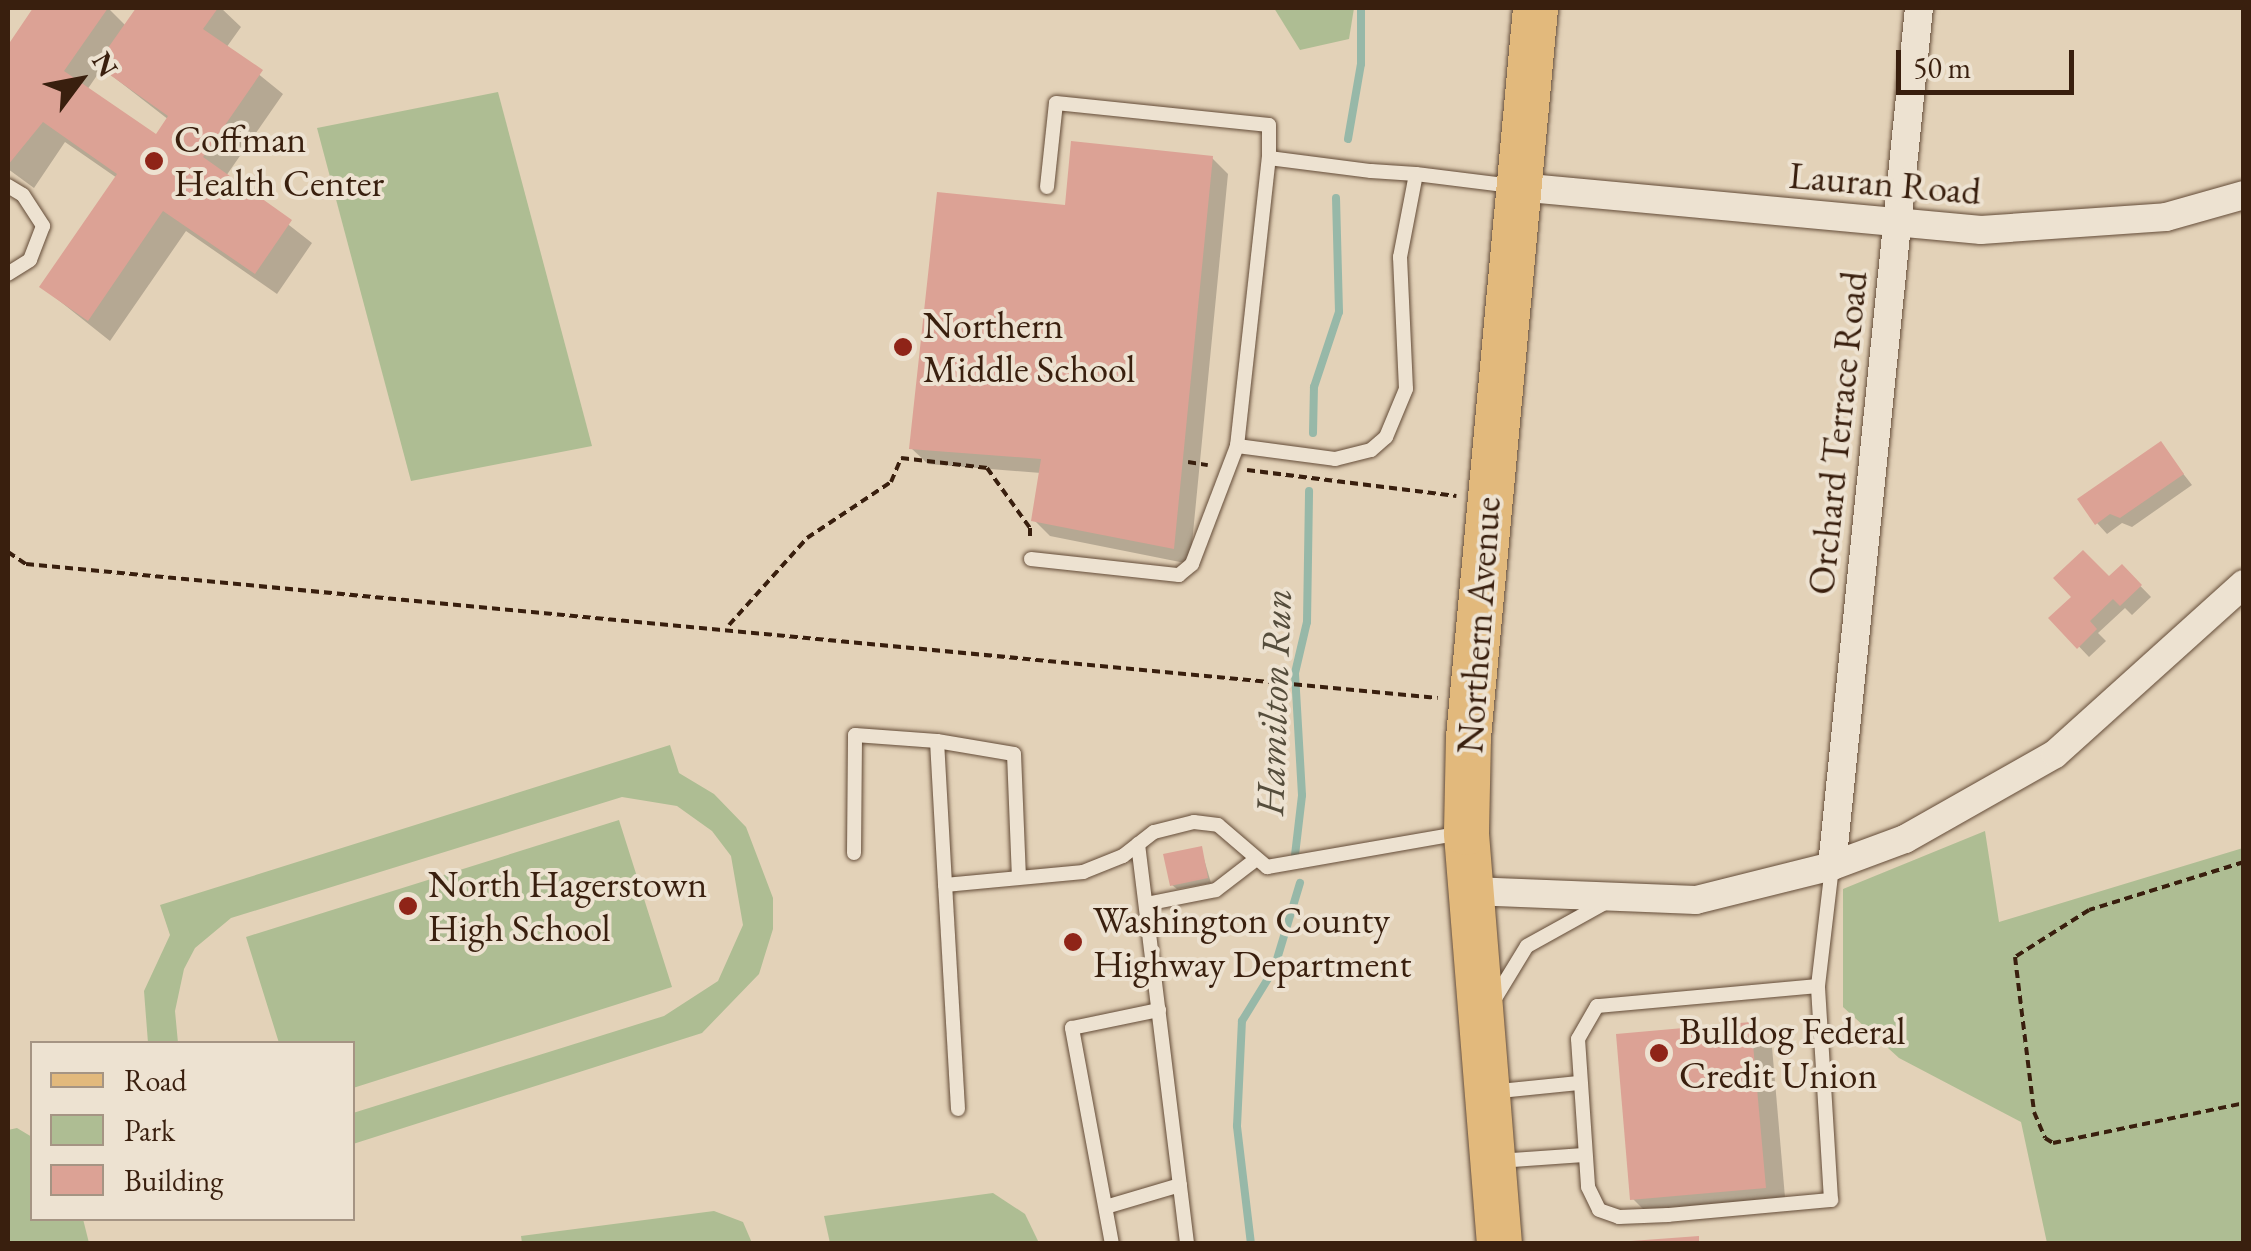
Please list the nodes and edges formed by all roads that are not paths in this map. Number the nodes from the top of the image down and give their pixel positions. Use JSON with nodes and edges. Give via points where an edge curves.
{"nodes":[{"id":1,"x":1536,"y":8,"type":"edge"},
{"id":2,"x":1919,"y":8,"type":"edge"},
{"id":3,"x":1268,"y":158,"type":"junction"},
{"id":4,"x":1416,"y":174,"type":"junction"},
{"id":5,"x":8,"y":186,"type":"edge"},
{"id":6,"x":1048,"y":187,"type":"dead end"},
{"id":7,"x":1518,"y":187,"type":"junction"},
{"id":8,"x":2244,"y":195,"type":"edge"},
{"id":9,"x":1896,"y":222,"type":"junction"},
{"id":10,"x":8,"y":274,"type":"edge"},
{"id":11,"x":1236,"y":446,"type":"junction"},
{"id":12,"x":1031,"y":559,"type":"road end"},
{"id":13,"x":2244,"y":584,"type":"edge"},
{"id":14,"x":937,"y":741,"type":"junction"},
{"id":15,"x":1466,"y":832,"type":"junction"},
{"id":16,"x":1138,"y":844,"type":"junction"},
{"id":17,"x":854,"y":853,"type":"dead end"},
{"id":18,"x":1255,"y":860,"type":"junction"},
{"id":19,"x":1832,"y":866,"type":"junction"},
{"id":20,"x":1019,"y":876,"type":"junction"},
{"id":21,"x":945,"y":885,"type":"junction"},
{"id":22,"x":1471,"y":891,"type":"junction"},
{"id":23,"x":1610,"y":901,"type":"junction"},
{"id":24,"x":1146,"y":904,"type":"junction"},
{"id":25,"x":1818,"y":986,"type":"junction"},
{"id":26,"x":1159,"y":1010,"type":"junction"},
{"id":27,"x":1482,"y":1028,"type":"junction"},
{"id":28,"x":1579,"y":1083,"type":"junction"},
{"id":29,"x":1486,"y":1092,"type":"junction"},
{"id":30,"x":958,"y":1109,"type":"dead end"},
{"id":31,"x":1584,"y":1155,"type":"junction"},
{"id":32,"x":1492,"y":1161,"type":"junction"},
{"id":33,"x":1180,"y":1185,"type":"junction"},
{"id":34,"x":1109,"y":1206,"type":"junction"},
{"id":35,"x":1112,"y":1244,"type":"edge"},
{"id":36,"x":1187,"y":1244,"type":"edge"},
{"id":37,"x":1499,"y":1244,"type":"edge"}],
"edges":[{"from":1,"to":7,"type":"main road","name":"Northern Avenue"},
{"from":2,"to":9,"type":"street","name":"Orchard Terrace Road"},
{"from":3,"to":4,"type":"lane"},
{"from":3,"to":6,"type":"lane","via":[[1268,125],[1056,103]]},
{"from":3,"to":11,"type":"lane"},
{"from":4,"to":7,"type":"lane"},
{"from":4,"to":11,"type":"lane","via":[[1400,257],[1406,390],[1386,437],[1371,450],[1335,459]]},
{"from":5,"to":10,"type":"lane","via":[[43,226],[30,260]]},
{"from":7,"to":9,"type":"street","name":"Lauran Road"},
{"from":7,"to":15,"type":"main road","name":"Northern Avenue","via":[[1472,661]]},
{"from":8,"to":9,"type":"street","name":"Lauran Road","via":[[2166,217],[2046,229]]},
{"from":9,"to":19,"type":"street","name":"Orchard Terrace Road"},
{"from":11,"to":12,"type":"lane","via":[[1192,564],[1179,574]]},
{"from":13,"to":19,"type":"street","via":[[2055,754],[1957,813]]},
{"from":14,"to":17,"type":"lane","via":[[856,736]]},
{"from":14,"to":20,"type":"lane","via":[[1014,754]]},
{"from":14,"to":21,"type":"lane"},
{"from":15,"to":18,"type":"lane","via":[[1282,866]]},
{"from":15,"to":22,"type":"main road","name":"Northern Avenue"},
{"from":16,"to":18,"type":"lane","via":[[1154,832],[1194,822],[1218,825]]},
{"from":16,"to":20,"type":"lane","via":[[1082,872]]},
{"from":16,"to":24,"type":"lane"},
{"from":18,"to":24,"type":"lane","via":[[1216,890]]},
{"from":19,"to":23,"type":"street","via":[[1696,900]]},
{"from":19,"to":25,"type":"lane"},
{"from":20,"to":21,"type":"lane"},
{"from":21,"to":30,"type":"lane"},
{"from":22,"to":23,"type":"street"},
{"from":22,"to":27,"type":"main road","name":"Northern Avenue"},
{"from":23,"to":27,"type":"lane","via":[[1557,924],[1528,946],[1507,971]]},
{"from":24,"to":26,"type":"lane"},
{"from":25,"to":28,"type":"lane","via":[[1596,1006],[1578,1039]]},
{"from":25,"to":31,"type":"lane","via":[[1831,1200],[1619,1217],[1592,1201]]},
{"from":26,"to":33,"type":"lane"},
{"from":26,"to":34,"type":"lane","via":[[1072,1028]]},
{"from":27,"to":29,"type":"main road","name":"Northern Avenue"},
{"from":28,"to":29,"type":"lane"},
{"from":28,"to":31,"type":"lane"},
{"from":29,"to":32,"type":"main road","name":"Northern Avenue"},
{"from":31,"to":32,"type":"lane"},
{"from":32,"to":37,"type":"main road","name":"Northern Avenue"},
{"from":33,"to":34,"type":"lane"},
{"from":33,"to":36,"type":"lane"},
{"from":34,"to":35,"type":"lane"}]}
